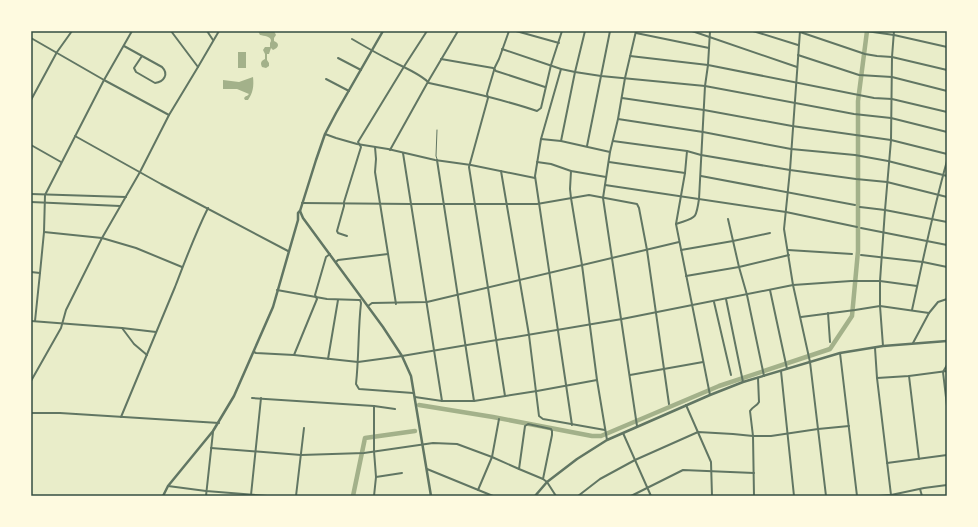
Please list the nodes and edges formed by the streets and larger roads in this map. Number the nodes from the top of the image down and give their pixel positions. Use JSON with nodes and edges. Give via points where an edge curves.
{"nodes":[{"id":1,"x":72,"y":31,"type":"edge"},
{"id":2,"x":132,"y":31,"type":"edge"},
{"id":3,"x":171,"y":31,"type":"edge"},
{"id":4,"x":207,"y":31,"type":"edge"},
{"id":5,"x":218,"y":31,"type":"edge"},
{"id":6,"x":383,"y":31,"type":"edge"},
{"id":7,"x":427,"y":31,"type":"edge"},
{"id":8,"x":458,"y":31,"type":"edge"},
{"id":9,"x":509,"y":31,"type":"edge"},
{"id":10,"x":516,"y":31,"type":"edge"},
{"id":11,"x":562,"y":31,"type":"edge"},
{"id":12,"x":585,"y":31,"type":"edge"},
{"id":13,"x":610,"y":31,"type":"edge"},
{"id":14,"x":692,"y":31,"type":"edge"},
{"id":15,"x":710,"y":31,"type":"edge"},
{"id":16,"x":753,"y":31,"type":"edge"},
{"id":17,"x":800,"y":31,"type":"edge"},
{"id":18,"x":867,"y":31,"type":"edge"},
{"id":19,"x":894,"y":31,"type":"edge"},
{"id":20,"x":636,"y":32,"type":"edge"},
{"id":21,"x":894,"y":35,"type":"junction"},
{"id":22,"x":709,"y":37,"type":"junction"},
{"id":23,"x":31,"y":38,"type":"edge"},
{"id":24,"x":352,"y":39,"type":"dead end"},
{"id":25,"x":213,"y":40,"type":"junction"},
{"id":26,"x":559,"y":43,"type":"junction"},
{"id":27,"x":798,"y":45,"type":"junction"},
{"id":28,"x":124,"y":46,"type":"junction"},
{"id":29,"x":947,"y":47,"type":"edge"},
{"id":30,"x":709,"y":48,"type":"junction"},
{"id":31,"x":502,"y":49,"type":"junction"},
{"id":32,"x":372,"y":50,"type":"junction"},
{"id":33,"x":57,"y":52,"type":"junction"},
{"id":34,"x":798,"y":55,"type":"junction"},
{"id":35,"x":142,"y":56,"type":"junction"},
{"id":36,"x":630,"y":56,"type":"junction"},
{"id":37,"x":892,"y":57,"type":"junction"},
{"id":38,"x":338,"y":58,"type":"dead end"},
{"id":39,"x":441,"y":59,"type":"junction"},
{"id":40,"x":551,"y":65,"type":"junction"},
{"id":41,"x":708,"y":65,"type":"junction"},
{"id":42,"x":198,"y":67,"type":"junction"},
{"id":43,"x":404,"y":67,"type":"junction"},
{"id":44,"x":797,"y":67,"type":"junction"},
{"id":45,"x":561,"y":69,"type":"junction"},
{"id":46,"x":361,"y":70,"type":"junction"},
{"id":47,"x":494,"y":70,"type":"junction"},
{"id":48,"x":947,"y":70,"type":"edge"},
{"id":49,"x":575,"y":72,"type":"junction"},
{"id":50,"x":601,"y":76,"type":"junction"},
{"id":51,"x":892,"y":77,"type":"junction"},
{"id":52,"x":625,"y":78,"type":"junction"},
{"id":53,"x":326,"y":79,"type":"dead end"},
{"id":54,"x":104,"y":80,"type":"junction"},
{"id":55,"x":428,"y":81,"type":"junction"},
{"id":56,"x":796,"y":83,"type":"junction"},
{"id":57,"x":705,"y":86,"type":"junction"},
{"id":58,"x":545,"y":87,"type":"junction"},
{"id":59,"x":349,"y":91,"type":"junction"},
{"id":60,"x":947,"y":91,"type":"edge"},
{"id":61,"x":488,"y":96,"type":"junction"},
{"id":62,"x":622,"y":98,"type":"junction"},
{"id":63,"x":892,"y":99,"type":"junction"},
{"id":64,"x":31,"y":100,"type":"edge"},
{"id":65,"x":795,"y":103,"type":"junction"},
{"id":66,"x":704,"y":110,"type":"junction"},
{"id":67,"x":947,"y":112,"type":"edge"},
{"id":68,"x":169,"y":115,"type":"junction"},
{"id":69,"x":891,"y":118,"type":"junction"},
{"id":70,"x":618,"y":119,"type":"junction"},
{"id":71,"x":792,"y":126,"type":"junction"},
{"id":72,"x":703,"y":132,"type":"junction"},
{"id":73,"x":947,"y":132,"type":"edge"},
{"id":74,"x":325,"y":134,"type":"junction"},
{"id":75,"x":76,"y":136,"type":"junction"},
{"id":76,"x":541,"y":138,"type":"junction"},
{"id":77,"x":890,"y":140,"type":"junction"},
{"id":78,"x":561,"y":141,"type":"junction"},
{"id":79,"x":613,"y":141,"type":"junction"},
{"id":80,"x":359,"y":144,"type":"junction"},
{"id":81,"x":31,"y":146,"type":"edge"},
{"id":82,"x":587,"y":146,"type":"junction"},
{"id":83,"x":375,"y":147,"type":"junction"},
{"id":84,"x":791,"y":149,"type":"junction"},
{"id":85,"x":390,"y":150,"type":"junction"},
{"id":86,"x":687,"y":151,"type":"junction"},
{"id":87,"x":610,"y":152,"type":"junction"},
{"id":88,"x":403,"y":153,"type":"junction"},
{"id":89,"x":947,"y":154,"type":"edge"},
{"id":90,"x":701,"y":155,"type":"junction"},
{"id":91,"x":437,"y":160,"type":"junction"},
{"id":92,"x":888,"y":161,"type":"junction"},
{"id":93,"x":947,"y":161,"type":"edge"},
{"id":94,"x":61,"y":162,"type":"junction"},
{"id":95,"x":537,"y":162,"type":"junction"},
{"id":96,"x":608,"y":162,"type":"junction"},
{"id":97,"x":469,"y":165,"type":"junction"},
{"id":98,"x":570,"y":170,"type":"junction"},
{"id":99,"x":790,"y":170,"type":"junction"},
{"id":100,"x":501,"y":171,"type":"junction"},
{"id":101,"x":140,"y":172,"type":"junction"},
{"id":102,"x":684,"y":174,"type":"junction"},
{"id":103,"x":943,"y":175,"type":"junction"},
{"id":104,"x":700,"y":176,"type":"junction"},
{"id":105,"x":947,"y":176,"type":"edge"},
{"id":106,"x":606,"y":177,"type":"junction"},
{"id":107,"x":535,"y":178,"type":"junction"},
{"id":108,"x":887,"y":182,"type":"junction"},
{"id":109,"x":604,"y":185,"type":"junction"},
{"id":110,"x":788,"y":192,"type":"junction"},
{"id":111,"x":31,"y":194,"type":"edge"},
{"id":112,"x":938,"y":194,"type":"junction"},
{"id":113,"x":45,"y":195,"type":"junction"},
{"id":114,"x":681,"y":196,"type":"junction"},
{"id":115,"x":126,"y":197,"type":"junction"},
{"id":116,"x":947,"y":197,"type":"edge"},
{"id":117,"x":571,"y":198,"type":"junction"},
{"id":118,"x":603,"y":198,"type":"junction"},
{"id":119,"x":699,"y":199,"type":"junction"},
{"id":120,"x":31,"y":202,"type":"edge"},
{"id":121,"x":44,"y":203,"type":"junction"},
{"id":122,"x":302,"y":203,"type":"junction"},
{"id":123,"x":539,"y":203,"type":"junction"},
{"id":124,"x":344,"y":204,"type":"junction"},
{"id":125,"x":380,"y":204,"type":"junction"},
{"id":126,"x":411,"y":204,"type":"junction"},
{"id":127,"x":443,"y":204,"type":"junction"},
{"id":128,"x":475,"y":204,"type":"junction"},
{"id":129,"x":507,"y":204,"type":"junction"},
{"id":130,"x":855,"y":205,"type":"dead end"},
{"id":131,"x":120,"y":206,"type":"junction"},
{"id":132,"x":860,"y":207,"type":"dead end"},
{"id":133,"x":208,"y":208,"type":"junction"},
{"id":134,"x":884,"y":210,"type":"junction"},
{"id":135,"x":300,"y":211,"type":"junction"},
{"id":136,"x":786,"y":212,"type":"junction"},
{"id":137,"x":303,"y":218,"type":"junction"},
{"id":138,"x":728,"y":219,"type":"dead end"},
{"id":139,"x":932,"y":219,"type":"junction"},
{"id":140,"x":298,"y":220,"type":"junction"},
{"id":141,"x":947,"y":222,"type":"edge"},
{"id":142,"x":676,"y":224,"type":"junction"},
{"id":143,"x":857,"y":227,"type":"dead end"},
{"id":144,"x":861,"y":228,"type":"dead end"},
{"id":145,"x":44,"y":232,"type":"junction"},
{"id":146,"x":884,"y":232,"type":"junction"},
{"id":147,"x":770,"y":233,"type":"dead end"},
{"id":148,"x":347,"y":236,"type":"dead end"},
{"id":149,"x":102,"y":238,"type":"junction"},
{"id":150,"x":679,"y":242,"type":"junction"},
{"id":151,"x":733,"y":242,"type":"junction"},
{"id":152,"x":927,"y":242,"type":"junction"},
{"id":153,"x":947,"y":245,"type":"edge"},
{"id":154,"x":647,"y":250,"type":"junction"},
{"id":155,"x":681,"y":250,"type":"junction"},
{"id":156,"x":788,"y":250,"type":"junction"},
{"id":157,"x":288,"y":251,"type":"junction"},
{"id":158,"x":330,"y":254,"type":"junction"},
{"id":159,"x":388,"y":254,"type":"junction"},
{"id":160,"x":852,"y":254,"type":"dead end"},
{"id":161,"x":861,"y":254,"type":"dead end"},
{"id":162,"x":789,"y":255,"type":"junction"},
{"id":163,"x":882,"y":256,"type":"junction"},
{"id":164,"x":612,"y":259,"type":"junction"},
{"id":165,"x":336,"y":262,"type":"junction"},
{"id":166,"x":923,"y":262,"type":"junction"},
{"id":167,"x":582,"y":265,"type":"junction"},
{"id":168,"x":182,"y":267,"type":"junction"},
{"id":169,"x":739,"y":267,"type":"junction"},
{"id":170,"x":947,"y":267,"type":"edge"},
{"id":171,"x":31,"y":272,"type":"edge"},
{"id":172,"x":40,"y":273,"type":"junction"},
{"id":173,"x":549,"y":273,"type":"junction"},
{"id":174,"x":686,"y":276,"type":"junction"},
{"id":175,"x":520,"y":280,"type":"junction"},
{"id":176,"x":880,"y":281,"type":"junction"},
{"id":177,"x":793,"y":285,"type":"junction"},
{"id":178,"x":917,"y":286,"type":"junction"},
{"id":179,"x":488,"y":288,"type":"junction"},
{"id":180,"x":278,"y":290,"type":"junction"},
{"id":181,"x":770,"y":290,"type":"junction"},
{"id":182,"x":457,"y":295,"type":"junction"},
{"id":183,"x":747,"y":295,"type":"junction"},
{"id":184,"x":316,"y":297,"type":"junction"},
{"id":185,"x":361,"y":299,"type":"junction"},
{"id":186,"x":726,"y":299,"type":"junction"},
{"id":187,"x":947,"y":299,"type":"edge"},
{"id":188,"x":338,"y":300,"type":"junction"},
{"id":189,"x":714,"y":301,"type":"junction"},
{"id":190,"x":427,"y":302,"type":"junction"},
{"id":191,"x":396,"y":304,"type":"junction"},
{"id":192,"x":692,"y":305,"type":"junction"},
{"id":193,"x":368,"y":306,"type":"junction"},
{"id":194,"x":880,"y":306,"type":"junction"},
{"id":195,"x":912,"y":310,"type":"junction"},
{"id":196,"x":656,"y":313,"type":"junction"},
{"id":197,"x":828,"y":313,"type":"junction"},
{"id":198,"x":929,"y":313,"type":"junction"},
{"id":199,"x":801,"y":317,"type":"junction"},
{"id":200,"x":622,"y":320,"type":"junction"},
{"id":201,"x":31,"y":321,"type":"edge"},
{"id":202,"x":35,"y":321,"type":"junction"},
{"id":203,"x":62,"y":323,"type":"junction"},
{"id":204,"x":590,"y":324,"type":"junction"},
{"id":205,"x":122,"y":328,"type":"junction"},
{"id":206,"x":558,"y":330,"type":"junction"},
{"id":207,"x":156,"y":332,"type":"junction"},
{"id":208,"x":530,"y":335,"type":"junction"},
{"id":209,"x":496,"y":340,"type":"junction"},
{"id":210,"x":947,"y":341,"type":"edge"},
{"id":211,"x":830,"y":342,"type":"dead end"},
{"id":212,"x":912,"y":344,"type":"junction"},
{"id":213,"x":465,"y":345,"type":"junction"},
{"id":214,"x":882,"y":346,"type":"junction"},
{"id":215,"x":875,"y":348,"type":"junction"},
{"id":216,"x":435,"y":350,"type":"junction"},
{"id":217,"x":254,"y":352,"type":"junction"},
{"id":218,"x":840,"y":353,"type":"junction"},
{"id":219,"x":147,"y":355,"type":"junction"},
{"id":220,"x":294,"y":355,"type":"junction"},
{"id":221,"x":402,"y":356,"type":"junction"},
{"id":222,"x":328,"y":359,"type":"junction"},
{"id":223,"x":810,"y":360,"type":"junction"},
{"id":224,"x":358,"y":362,"type":"junction"},
{"id":225,"x":704,"y":362,"type":"junction"},
{"id":226,"x":947,"y":366,"type":"edge"},
{"id":227,"x":787,"y":367,"type":"junction"},
{"id":228,"x":664,"y":369,"type":"junction"},
{"id":229,"x":781,"y":371,"type":"junction"},
{"id":230,"x":947,"y":371,"type":"edge"},
{"id":231,"x":943,"y":372,"type":"junction"},
{"id":232,"x":763,"y":374,"type":"junction"},
{"id":233,"x":630,"y":375,"type":"junction"},
{"id":234,"x":731,"y":375,"type":"dead end"},
{"id":235,"x":909,"y":376,"type":"junction"},
{"id":236,"x":758,"y":378,"type":"junction"},
{"id":237,"x":877,"y":378,"type":"junction"},
{"id":238,"x":597,"y":380,"type":"junction"},
{"id":239,"x":742,"y":380,"type":"junction"},
{"id":240,"x":31,"y":381,"type":"edge"},
{"id":241,"x":566,"y":386,"type":"junction"},
{"id":242,"x":537,"y":391,"type":"junction"},
{"id":243,"x":414,"y":393,"type":"junction"},
{"id":244,"x":710,"y":394,"type":"junction"},
{"id":245,"x":505,"y":396,"type":"junction"},
{"id":246,"x":415,"y":397,"type":"junction"},
{"id":247,"x":252,"y":398,"type":"dead end"},
{"id":248,"x":261,"y":398,"type":"junction"},
{"id":249,"x":442,"y":401,"type":"junction"},
{"id":250,"x":474,"y":401,"type":"junction"},
{"id":251,"x":669,"y":404,"type":"dead end"},
{"id":252,"x":686,"y":405,"type":"junction"},
{"id":253,"x":374,"y":406,"type":"junction"},
{"id":254,"x":947,"y":406,"type":"edge"},
{"id":255,"x":395,"y":409,"type":"dead end"},
{"id":256,"x":31,"y":413,"type":"edge"},
{"id":257,"x":120,"y":417,"type":"junction"},
{"id":258,"x":498,"y":419,"type":"dead end"},
{"id":259,"x":219,"y":422,"type":"junction"},
{"id":260,"x":572,"y":425,"type":"junction"},
{"id":261,"x":637,"y":425,"type":"junction"},
{"id":262,"x":849,"y":426,"type":"junction"},
{"id":263,"x":304,"y":428,"type":"dead end"},
{"id":264,"x":818,"y":429,"type":"junction"},
{"id":265,"x":213,"y":431,"type":"junction"},
{"id":266,"x":605,"y":432,"type":"junction"},
{"id":267,"x":698,"y":432,"type":"junction"},
{"id":268,"x":623,"y":433,"type":"junction"},
{"id":269,"x":788,"y":433,"type":"junction"},
{"id":270,"x":753,"y":436,"type":"junction"},
{"id":271,"x":606,"y":438,"type":"junction"},
{"id":272,"x":422,"y":444,"type":"junction"},
{"id":273,"x":211,"y":448,"type":"junction"},
{"id":274,"x":256,"y":451,"type":"junction"},
{"id":275,"x":374,"y":451,"type":"junction"},
{"id":276,"x":301,"y":455,"type":"junction"},
{"id":277,"x":947,"y":455,"type":"edge"},
{"id":278,"x":492,"y":457,"type":"junction"},
{"id":279,"x":919,"y":459,"type":"junction"},
{"id":280,"x":634,"y":460,"type":"junction"},
{"id":281,"x":887,"y":463,"type":"junction"},
{"id":282,"x":427,"y":469,"type":"junction"},
{"id":283,"x":519,"y":469,"type":"junction"},
{"id":284,"x":712,"y":471,"type":"junction"},
{"id":285,"x":402,"y":473,"type":"dead end"},
{"id":286,"x":754,"y":473,"type":"junction"},
{"id":287,"x":376,"y":477,"type":"junction"},
{"id":288,"x":544,"y":479,"type":"junction"},
{"id":289,"x":547,"y":482,"type":"junction"},
{"id":290,"x":168,"y":486,"type":"junction"},
{"id":291,"x":947,"y":486,"type":"edge"},
{"id":292,"x":647,"y":487,"type":"junction"},
{"id":293,"x":920,"y":489,"type":"junction"},
{"id":294,"x":478,"y":490,"type":"junction"},
{"id":295,"x":206,"y":491,"type":"junction"},
{"id":296,"x":251,"y":495,"type":"edge"},
{"id":297,"x":891,"y":495,"type":"junction"},
{"id":298,"x":162,"y":496,"type":"edge"},
{"id":299,"x":206,"y":496,"type":"edge"},
{"id":300,"x":268,"y":496,"type":"edge"},
{"id":301,"x":296,"y":496,"type":"edge"},
{"id":302,"x":374,"y":496,"type":"edge"},
{"id":303,"x":430,"y":496,"type":"edge"},
{"id":304,"x":493,"y":496,"type":"edge"},
{"id":305,"x":535,"y":496,"type":"edge"},
{"id":306,"x":556,"y":496,"type":"edge"},
{"id":307,"x":578,"y":496,"type":"edge"},
{"id":308,"x":631,"y":496,"type":"edge"},
{"id":309,"x":651,"y":496,"type":"edge"},
{"id":310,"x":712,"y":496,"type":"edge"},
{"id":311,"x":754,"y":496,"type":"edge"},
{"id":312,"x":794,"y":496,"type":"edge"},
{"id":313,"x":826,"y":496,"type":"edge"},
{"id":314,"x":857,"y":496,"type":"edge"},
{"id":315,"x":879,"y":496,"type":"edge"},
{"id":316,"x":922,"y":496,"type":"edge"}],
"edges":[{"from":1,"to":33,"type":"street"},
{"from":2,"to":28,"type":"street"},
{"from":3,"to":42,"type":"street"},
{"from":4,"to":25,"type":"street"},
{"from":5,"to":25,"type":"street"},
{"from":6,"to":32,"type":"street"},
{"from":7,"to":43,"type":"street"},
{"from":8,"to":39,"type":"street"},
{"from":9,"to":31,"type":"street"},
{"from":10,"to":26,"type":"street"},
{"from":11,"to":26,"type":"street"},
{"from":12,"to":49,"type":"street"},
{"from":13,"to":50,"type":"street"},
{"from":14,"to":22,"type":"street"},
{"from":15,"to":22,"type":"street"},
{"from":16,"to":27,"type":"street"},
{"from":17,"to":27,"type":"street"},
{"from":17,"to":37,"type":"street","via":[[865,54]]},
{"from":18,"to":21,"type":"street"},
{"from":19,"to":21,"type":"street"},
{"from":20,"to":30,"type":"street"},
{"from":20,"to":36,"type":"street"},
{"from":21,"to":29,"type":"street"},
{"from":21,"to":37,"type":"street"},
{"from":22,"to":30,"type":"street"},
{"from":22,"to":44,"type":"street"},
{"from":23,"to":33,"type":"street"},
{"from":24,"to":32,"type":"street"},
{"from":25,"to":42,"type":"street"},
{"from":26,"to":40,"type":"street"},
{"from":27,"to":34,"type":"street"},
{"from":28,"to":35,"type":"street"},
{"from":28,"to":54,"type":"street"},
{"from":30,"to":41,"type":"street"},
{"from":31,"to":40,"type":"street"},
{"from":31,"to":47,"type":"street"},
{"from":32,"to":43,"type":"street"},
{"from":32,"to":46,"type":"street"},
{"from":33,"to":54,"type":"street"},
{"from":33,"to":64,"type":"street"},
{"from":34,"to":44,"type":"street"},
{"from":34,"to":51,"type":"street","via":[[859,76]]},
{"from":35,"to":35,"type":"street","via":[[165,70],[161,81],[155,82],[136,72],[134,68]]},
{"from":36,"to":41,"type":"street"},
{"from":36,"to":52,"type":"street"},
{"from":37,"to":48,"type":"street"},
{"from":37,"to":51,"type":"street"},
{"from":38,"to":46,"type":"street"},
{"from":39,"to":47,"type":"street"},
{"from":39,"to":55,"type":"street"},
{"from":40,"to":45,"type":"street"},
{"from":40,"to":58,"type":"street"},
{"from":41,"to":56,"type":"street"},
{"from":41,"to":57,"type":"street"},
{"from":42,"to":68,"type":"street"},
{"from":43,"to":55,"type":"street"},
{"from":43,"to":80,"type":"street"},
{"from":44,"to":56,"type":"street"},
{"from":45,"to":49,"type":"street"},
{"from":45,"to":76,"type":"street"},
{"from":46,"to":59,"type":"street"},
{"from":47,"to":58,"type":"street"},
{"from":47,"to":61,"type":"street"},
{"from":49,"to":50,"type":"street"},
{"from":49,"to":78,"type":"street"},
{"from":50,"to":52,"type":"street"},
{"from":50,"to":82,"type":"street"},
{"from":51,"to":60,"type":"street"},
{"from":51,"to":63,"type":"street"},
{"from":52,"to":57,"type":"street"},
{"from":52,"to":62,"type":"street"},
{"from":53,"to":59,"type":"street"},
{"from":54,"to":68,"type":"street"},
{"from":54,"to":75,"type":"street"},
{"from":55,"to":61,"type":"street"},
{"from":55,"to":85,"type":"street"},
{"from":56,"to":63,"type":"street","via":[[860,96]]},
{"from":56,"to":65,"type":"street"},
{"from":57,"to":65,"type":"street"},
{"from":57,"to":66,"type":"street"},
{"from":58,"to":61,"type":"street","via":[[541,108],[537,111]]},
{"from":59,"to":74,"type":"street"},
{"from":61,"to":97,"type":"street"},
{"from":62,"to":66,"type":"street"},
{"from":62,"to":70,"type":"street"},
{"from":63,"to":67,"type":"street"},
{"from":63,"to":69,"type":"street"},
{"from":65,"to":69,"type":"street"},
{"from":65,"to":71,"type":"street"},
{"from":66,"to":71,"type":"street"},
{"from":66,"to":72,"type":"street"},
{"from":68,"to":101,"type":"street"},
{"from":69,"to":73,"type":"street"},
{"from":69,"to":77,"type":"street"},
{"from":70,"to":72,"type":"street"},
{"from":70,"to":79,"type":"street"},
{"from":71,"to":77,"type":"street"},
{"from":71,"to":84,"type":"street"},
{"from":72,"to":84,"type":"street"},
{"from":72,"to":90,"type":"street"},
{"from":74,"to":80,"type":"street"},
{"from":74,"to":122,"type":"street"},
{"from":75,"to":94,"type":"street"},
{"from":75,"to":101,"type":"street"},
{"from":76,"to":78,"type":"street"},
{"from":76,"to":95,"type":"street"},
{"from":77,"to":89,"type":"street"},
{"from":77,"to":92,"type":"street"},
{"from":78,"to":82,"type":"street"},
{"from":79,"to":86,"type":"street"},
{"from":79,"to":87,"type":"street"},
{"from":80,"to":83,"type":"street"},
{"from":80,"to":124,"type":"street","via":[[361,147]]},
{"from":81,"to":94,"type":"street"},
{"from":82,"to":87,"type":"street"},
{"from":83,"to":85,"type":"street"},
{"from":83,"to":125,"type":"street","via":[[374,172]]},
{"from":84,"to":92,"type":"street"},
{"from":84,"to":99,"type":"street"},
{"from":85,"to":88,"type":"street"},
{"from":86,"to":90,"type":"street"},
{"from":86,"to":102,"type":"street"},
{"from":87,"to":96,"type":"street"},
{"from":88,"to":91,"type":"street"},
{"from":88,"to":126,"type":"street"},
{"from":90,"to":99,"type":"street"},
{"from":90,"to":104,"type":"street"},
{"from":91,"to":97,"type":"street"},
{"from":91,"to":127,"type":"street"},
{"from":92,"to":103,"type":"street"},
{"from":92,"to":108,"type":"street"},
{"from":93,"to":103,"type":"street"},
{"from":94,"to":113,"type":"street"},
{"from":95,"to":98,"type":"street"},
{"from":95,"to":107,"type":"street"},
{"from":96,"to":102,"type":"street"},
{"from":96,"to":106,"type":"street"},
{"from":97,"to":100,"type":"street"},
{"from":97,"to":128,"type":"street"},
{"from":98,"to":106,"type":"street"},
{"from":98,"to":117,"type":"street"},
{"from":99,"to":108,"type":"street"},
{"from":99,"to":110,"type":"street"},
{"from":100,"to":107,"type":"street"},
{"from":100,"to":129,"type":"street"},
{"from":101,"to":115,"type":"street"},
{"from":101,"to":133,"type":"street"},
{"from":102,"to":114,"type":"street"},
{"from":103,"to":105,"type":"street"},
{"from":103,"to":112,"type":"street"},
{"from":104,"to":110,"type":"street"},
{"from":104,"to":119,"type":"street"},
{"from":106,"to":109,"type":"street"},
{"from":107,"to":123,"type":"street"},
{"from":108,"to":112,"type":"street"},
{"from":108,"to":134,"type":"street"},
{"from":109,"to":114,"type":"street"},
{"from":109,"to":118,"type":"street"},
{"from":110,"to":130,"type":"street"},
{"from":110,"to":136,"type":"street"},
{"from":111,"to":113,"type":"street"},
{"from":112,"to":116,"type":"street"},
{"from":112,"to":139,"type":"street"},
{"from":113,"to":115,"type":"street"},
{"from":113,"to":121,"type":"street"},
{"from":114,"to":119,"type":"street"},
{"from":114,"to":142,"type":"street"},
{"from":115,"to":131,"type":"street"},
{"from":117,"to":118,"type":"street","via":[[589,195]]},
{"from":117,"to":123,"type":"street"},
{"from":117,"to":167,"type":"street"},
{"from":118,"to":154,"type":"street","via":[[638,206]]},
{"from":118,"to":164,"type":"street"},
{"from":119,"to":136,"type":"street"},
{"from":119,"to":142,"type":"street","via":[[696,216]]},
{"from":120,"to":121,"type":"street"},
{"from":121,"to":131,"type":"street"},
{"from":121,"to":145,"type":"street"},
{"from":122,"to":124,"type":"street"},
{"from":122,"to":135,"type":"street"},
{"from":123,"to":129,"type":"street"},
{"from":123,"to":173,"type":"street"},
{"from":124,"to":125,"type":"street"},
{"from":124,"to":148,"type":"street","via":[[337,231]]},
{"from":125,"to":126,"type":"street"},
{"from":125,"to":159,"type":"street"},
{"from":126,"to":127,"type":"street"},
{"from":126,"to":190,"type":"street"},
{"from":127,"to":128,"type":"street"},
{"from":127,"to":182,"type":"street"},
{"from":128,"to":129,"type":"street"},
{"from":128,"to":179,"type":"street"},
{"from":129,"to":175,"type":"street"},
{"from":131,"to":149,"type":"street"},
{"from":132,"to":134,"type":"street"},
{"from":133,"to":157,"type":"street"},
{"from":133,"to":168,"type":"street"},
{"from":134,"to":139,"type":"street"},
{"from":134,"to":146,"type":"street"},
{"from":135,"to":137,"type":"street"},
{"from":135,"to":140,"type":"street"},
{"from":136,"to":143,"type":"street"},
{"from":136,"to":156,"type":"street","via":[[784,229]]},
{"from":137,"to":140,"type":"street"},
{"from":137,"to":158,"type":"street"},
{"from":138,"to":151,"type":"street"},
{"from":139,"to":141,"type":"street"},
{"from":139,"to":152,"type":"street"},
{"from":140,"to":157,"type":"street"},
{"from":142,"to":150,"type":"street"},
{"from":144,"to":146,"type":"street"},
{"from":145,"to":149,"type":"street"},
{"from":145,"to":172,"type":"street"},
{"from":146,"to":152,"type":"street"},
{"from":146,"to":163,"type":"street"},
{"from":147,"to":151,"type":"street"},
{"from":149,"to":168,"type":"street","via":[[136,248]]},
{"from":149,"to":203,"type":"street"},
{"from":150,"to":154,"type":"street"},
{"from":150,"to":155,"type":"street"},
{"from":151,"to":155,"type":"street"},
{"from":151,"to":169,"type":"street"},
{"from":152,"to":153,"type":"street"},
{"from":152,"to":166,"type":"street"},
{"from":154,"to":164,"type":"street"},
{"from":154,"to":196,"type":"street"},
{"from":155,"to":174,"type":"street"},
{"from":156,"to":160,"type":"street"},
{"from":156,"to":162,"type":"street"},
{"from":157,"to":180,"type":"street"},
{"from":158,"to":165,"type":"street"},
{"from":158,"to":184,"type":"street","via":[[326,257]]},
{"from":159,"to":165,"type":"street"},
{"from":159,"to":191,"type":"street"},
{"from":161,"to":163,"type":"street"},
{"from":162,"to":169,"type":"street"},
{"from":162,"to":177,"type":"street"},
{"from":163,"to":166,"type":"street"},
{"from":163,"to":176,"type":"street"},
{"from":164,"to":167,"type":"street"},
{"from":164,"to":200,"type":"street"},
{"from":165,"to":185,"type":"street"},
{"from":166,"to":170,"type":"street"},
{"from":166,"to":178,"type":"street"},
{"from":167,"to":173,"type":"street"},
{"from":167,"to":204,"type":"street"},
{"from":168,"to":207,"type":"street"},
{"from":169,"to":174,"type":"street"},
{"from":169,"to":183,"type":"street"},
{"from":171,"to":172,"type":"street"},
{"from":172,"to":202,"type":"street"},
{"from":173,"to":175,"type":"street"},
{"from":173,"to":206,"type":"street"},
{"from":174,"to":192,"type":"street"},
{"from":175,"to":179,"type":"street"},
{"from":175,"to":208,"type":"street"},
{"from":176,"to":177,"type":"street"},
{"from":176,"to":178,"type":"street"},
{"from":176,"to":194,"type":"street"},
{"from":177,"to":181,"type":"street"},
{"from":177,"to":199,"type":"street"},
{"from":178,"to":195,"type":"street"},
{"from":179,"to":182,"type":"street"},
{"from":179,"to":209,"type":"street"},
{"from":180,"to":184,"type":"street"},
{"from":180,"to":217,"type":"street"},
{"from":181,"to":183,"type":"street"},
{"from":181,"to":227,"type":"street"},
{"from":182,"to":190,"type":"street"},
{"from":182,"to":213,"type":"street"},
{"from":183,"to":186,"type":"street"},
{"from":183,"to":232,"type":"street"},
{"from":184,"to":188,"type":"street"},
{"from":184,"to":220,"type":"street"},
{"from":185,"to":188,"type":"street"},
{"from":185,"to":193,"type":"street"},
{"from":185,"to":224,"type":"street"},
{"from":186,"to":189,"type":"street"},
{"from":186,"to":239,"type":"street"},
{"from":187,"to":198,"type":"street","via":[[938,302]]},
{"from":188,"to":222,"type":"street"},
{"from":189,"to":192,"type":"street"},
{"from":189,"to":234,"type":"street"},
{"from":190,"to":191,"type":"street"},
{"from":190,"to":216,"type":"street"},
{"from":191,"to":193,"type":"street","via":[[372,303]]},
{"from":192,"to":196,"type":"street"},
{"from":192,"to":225,"type":"street"},
{"from":193,"to":221,"type":"street"},
{"from":194,"to":195,"type":"street"},
{"from":194,"to":197,"type":"street"},
{"from":194,"to":214,"type":"street"},
{"from":195,"to":198,"type":"street"},
{"from":196,"to":200,"type":"street"},
{"from":196,"to":228,"type":"street"},
{"from":197,"to":199,"type":"street"},
{"from":197,"to":211,"type":"street"},
{"from":198,"to":212,"type":"street"},
{"from":199,"to":223,"type":"street"},
{"from":200,"to":204,"type":"street"},
{"from":200,"to":233,"type":"street"},
{"from":201,"to":202,"type":"street"},
{"from":202,"to":203,"type":"street"},
{"from":203,"to":205,"type":"street"},
{"from":203,"to":240,"type":"street"},
{"from":204,"to":206,"type":"street"},
{"from":204,"to":238,"type":"street"},
{"from":205,"to":207,"type":"street"},
{"from":205,"to":219,"type":"street","via":[[134,344]]},
{"from":206,"to":208,"type":"street"},
{"from":206,"to":241,"type":"street"},
{"from":207,"to":219,"type":"street"},
{"from":208,"to":209,"type":"street"},
{"from":208,"to":242,"type":"street"},
{"from":209,"to":213,"type":"street"},
{"from":209,"to":245,"type":"street"},
{"from":210,"to":212,"type":"street"},
{"from":212,"to":214,"type":"street"},
{"from":213,"to":216,"type":"street"},
{"from":213,"to":250,"type":"street"},
{"from":214,"to":215,"type":"street"},
{"from":215,"to":218,"type":"street"},
{"from":215,"to":237,"type":"street"},
{"from":216,"to":221,"type":"street"},
{"from":216,"to":249,"type":"street"},
{"from":217,"to":220,"type":"street"},
{"from":217,"to":259,"type":"street"},
{"from":218,"to":223,"type":"street"},
{"from":218,"to":262,"type":"street"},
{"from":219,"to":257,"type":"street"},
{"from":220,"to":222,"type":"street"},
{"from":221,"to":224,"type":"street"},
{"from":221,"to":243,"type":"street","via":[[411,376]]},
{"from":222,"to":224,"type":"street"},
{"from":223,"to":227,"type":"street"},
{"from":223,"to":264,"type":"street"},
{"from":224,"to":243,"type":"street","via":[[356,384],[360,389]]},
{"from":225,"to":228,"type":"street"},
{"from":225,"to":244,"type":"street"},
{"from":226,"to":231,"type":"street"},
{"from":227,"to":229,"type":"street"},
{"from":228,"to":233,"type":"street"},
{"from":228,"to":251,"type":"street"},
{"from":229,"to":232,"type":"street"},
{"from":229,"to":269,"type":"street"},
{"from":230,"to":231,"type":"street"},
{"from":231,"to":235,"type":"street"},
{"from":231,"to":254,"type":"street"},
{"from":232,"to":236,"type":"street"},
{"from":233,"to":261,"type":"street"},
{"from":235,"to":237,"type":"street"},
{"from":235,"to":279,"type":"street"},
{"from":236,"to":239,"type":"street"},
{"from":236,"to":270,"type":"street","via":[[759,402],[750,410]]},
{"from":237,"to":281,"type":"street"},
{"from":238,"to":241,"type":"street"},
{"from":238,"to":266,"type":"street"},
{"from":239,"to":244,"type":"street"},
{"from":241,"to":242,"type":"street"},
{"from":241,"to":260,"type":"street"},
{"from":242,"to":245,"type":"street"},
{"from":242,"to":260,"type":"street","via":[[539,416],[543,420]]},
{"from":243,"to":246,"type":"street"},
{"from":244,"to":252,"type":"street"},
{"from":245,"to":250,"type":"street"},
{"from":246,"to":249,"type":"street"},
{"from":246,"to":272,"type":"street"},
{"from":247,"to":248,"type":"street"},
{"from":248,"to":253,"type":"street"},
{"from":248,"to":274,"type":"street"},
{"from":249,"to":250,"type":"street"},
{"from":252,"to":261,"type":"street"},
{"from":252,"to":267,"type":"street"},
{"from":253,"to":255,"type":"street"},
{"from":253,"to":275,"type":"street"},
{"from":256,"to":257,"type":"street"},
{"from":257,"to":259,"type":"street"},
{"from":258,"to":278,"type":"street"},
{"from":259,"to":265,"type":"street"},
{"from":260,"to":266,"type":"street"},
{"from":261,"to":268,"type":"street"},
{"from":262,"to":264,"type":"street"},
{"from":262,"to":314,"type":"street"},
{"from":263,"to":276,"type":"street"},
{"from":264,"to":269,"type":"street"},
{"from":264,"to":313,"type":"street"},
{"from":265,"to":273,"type":"street"},
{"from":265,"to":290,"type":"street"},
{"from":266,"to":271,"type":"street"},
{"from":267,"to":270,"type":"street"},
{"from":267,"to":280,"type":"street"},
{"from":267,"to":284,"type":"street","via":[[711,462]]},
{"from":268,"to":271,"type":"street"},
{"from":268,"to":280,"type":"street"},
{"from":269,"to":270,"type":"street"},
{"from":269,"to":312,"type":"street"},
{"from":270,"to":286,"type":"street"},
{"from":271,"to":289,"type":"street"},
{"from":272,"to":275,"type":"street"},
{"from":272,"to":278,"type":"street","via":[[456,444]]},
{"from":272,"to":282,"type":"street"},
{"from":273,"to":274,"type":"street"},
{"from":273,"to":295,"type":"street"},
{"from":274,"to":276,"type":"street"},
{"from":274,"to":296,"type":"street"},
{"from":275,"to":276,"type":"street"},
{"from":275,"to":287,"type":"street"},
{"from":276,"to":301,"type":"street"},
{"from":277,"to":279,"type":"street"},
{"from":278,"to":283,"type":"street"},
{"from":278,"to":294,"type":"street"},
{"from":279,"to":281,"type":"street"},
{"from":280,"to":292,"type":"street"},
{"from":280,"to":307,"type":"street","via":[[600,479]]},
{"from":281,"to":297,"type":"street"},
{"from":282,"to":294,"type":"street"},
{"from":282,"to":303,"type":"street"},
{"from":283,"to":288,"type":"street"},
{"from":283,"to":288,"type":"street","via":[[525,426],[528,424],[551,429]]},
{"from":284,"to":286,"type":"street"},
{"from":284,"to":292,"type":"street","via":[[683,470]]},
{"from":284,"to":310,"type":"street"},
{"from":285,"to":287,"type":"street"},
{"from":286,"to":311,"type":"street"},
{"from":287,"to":302,"type":"street"},
{"from":288,"to":289,"type":"street"},
{"from":289,"to":305,"type":"street"},
{"from":289,"to":306,"type":"street"},
{"from":290,"to":295,"type":"street"},
{"from":290,"to":298,"type":"street"},
{"from":291,"to":293,"type":"street"},
{"from":292,"to":308,"type":"street"},
{"from":292,"to":309,"type":"street"},
{"from":293,"to":297,"type":"street"},
{"from":293,"to":316,"type":"street"},
{"from":294,"to":304,"type":"street"},
{"from":295,"to":296,"type":"street"},
{"from":295,"to":299,"type":"street"},
{"from":296,"to":300,"type":"street"},
{"from":297,"to":315,"type":"street"}]}
